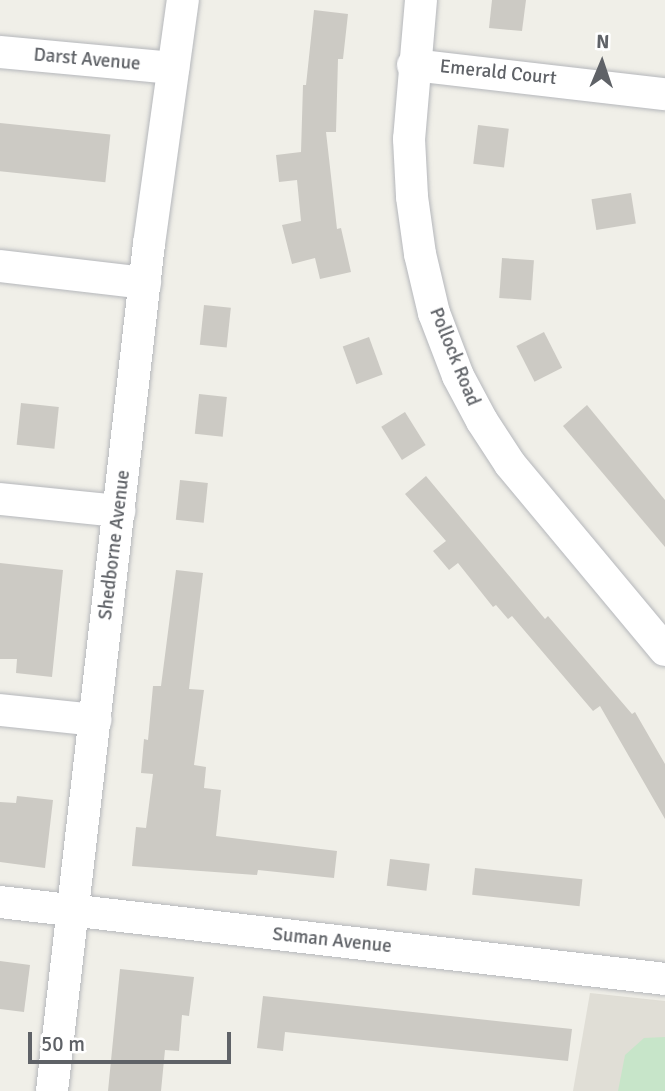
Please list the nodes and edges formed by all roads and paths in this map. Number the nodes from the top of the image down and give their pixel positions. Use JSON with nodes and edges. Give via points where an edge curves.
{"nodes":[{"id":1,"x":183,"y":0,"type":"edge"},
{"id":2,"x":421,"y":0,"type":"edge"},
{"id":3,"x":0,"y":52,"type":"edge"},
{"id":4,"x":413,"y":65,"type":"junction"},
{"id":5,"x":173,"y":68,"type":"junction"},
{"id":6,"x":665,"y":94,"type":"edge"},
{"id":7,"x":0,"y":266,"type":"edge"},
{"id":8,"x":145,"y":283,"type":"junction"},
{"id":9,"x":0,"y":499,"type":"edge"},
{"id":10,"x":119,"y":511,"type":"junction"},
{"id":11,"x":665,"y":650,"type":"edge"},
{"id":12,"x":0,"y":710,"type":"edge"},
{"id":13,"x":95,"y":720,"type":"junction"},
{"id":14,"x":0,"y":902,"type":"edge"},
{"id":15,"x":73,"y":909,"type":"junction"},
{"id":16,"x":665,"y":979,"type":"edge"},
{"id":17,"x":52,"y":1091,"type":"edge"}],
"edges":[{"from":1,"to":5,"type":"street","name":"Shedborne Avenue"},
{"from":2,"to":4,"type":"street","name":"Pollock Road"},
{"from":3,"to":5,"type":"street","name":"Darst Avenue"},
{"from":4,"to":6,"type":"street","name":"Emerald Court"},
{"from":4,"to":11,"type":"street","name":"Pollock Road","via":[[409,139],[418,243],[434,313],[458,376],[510,464]]},
{"from":5,"to":8,"type":"street","name":"Shedborne Avenue"},
{"from":7,"to":8,"type":"street"},
{"from":8,"to":10,"type":"street","name":"Shedborne Avenue"},
{"from":9,"to":10,"type":"street"},
{"from":10,"to":13,"type":"street","name":"Shedborne Avenue"},
{"from":12,"to":13,"type":"street"},
{"from":13,"to":15,"type":"street","name":"Shedborne Avenue"},
{"from":14,"to":15,"type":"street","name":"Suman Avenue"},
{"from":15,"to":16,"type":"street","name":"Suman Avenue"},
{"from":15,"to":17,"type":"street","name":"Shedborne Avenue"}]}
